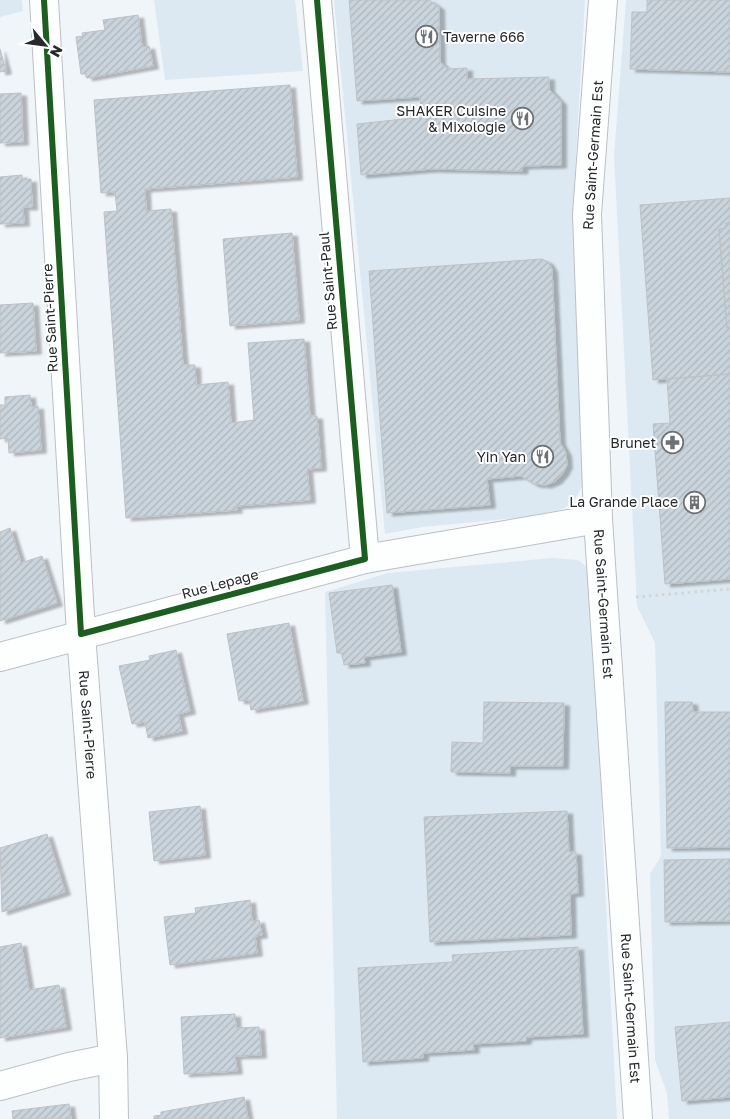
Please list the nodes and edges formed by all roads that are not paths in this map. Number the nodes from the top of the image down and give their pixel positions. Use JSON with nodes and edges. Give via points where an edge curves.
{"nodes":[{"id":1,"x":44,"y":0,"type":"edge"},
{"id":2,"x":318,"y":0,"type":"edge"},
{"id":3,"x":604,"y":0,"type":"edge"},
{"id":4,"x":598,"y":519,"type":"junction"},
{"id":5,"x":365,"y":559,"type":"junction"},
{"id":6,"x":81,"y":634,"type":"junction"},
{"id":7,"x":0,"y":657,"type":"edge"},
{"id":8,"x":113,"y":1058,"type":"junction"},
{"id":9,"x":0,"y":1086,"type":"edge"},
{"id":10,"x":114,"y":1119,"type":"edge"},
{"id":11,"x":638,"y":1119,"type":"edge"}],
"edges":[{"from":1,"to":6,"type":"street","name":"Rue Saint-Pierre"},
{"from":2,"to":5,"type":"street","name":"Rue Saint-Paul"},
{"from":3,"to":4,"type":"street","name":"Rue Saint-Germain Est","via":[[587,214]]},
{"from":4,"to":5,"type":"street","name":"Rue Lepage"},
{"from":4,"to":11,"type":"street","name":"Rue Saint-Germain Est"},
{"from":5,"to":6,"type":"street","name":"Rue Lepage"},
{"from":6,"to":7,"type":"street","name":"Rue Lepage"},
{"from":6,"to":8,"type":"street","name":"Rue Saint-Pierre"},
{"from":8,"to":9,"type":"street"},
{"from":8,"to":10,"type":"street","name":"Rue Saint-Pierre"}]}
